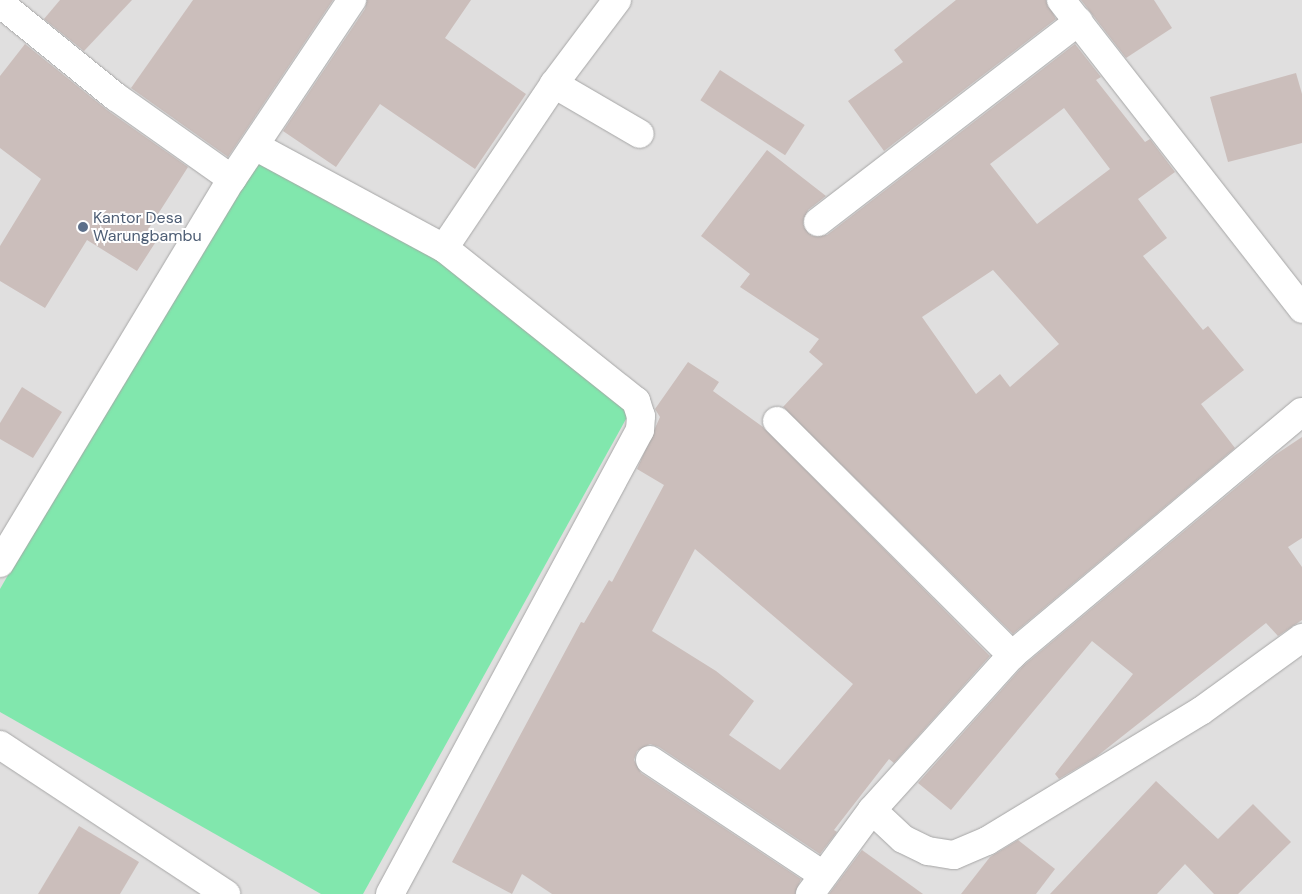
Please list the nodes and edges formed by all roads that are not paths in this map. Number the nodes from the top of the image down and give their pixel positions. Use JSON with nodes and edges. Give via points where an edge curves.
{"nodes":[{"id":1,"x":352,"y":0,"type":"edge"},
{"id":2,"x":617,"y":0,"type":"edge"},
{"id":3,"x":1061,"y":0,"type":"edge"},
{"id":4,"x":2,"y":3,"type":"edge"},
{"id":5,"x":1079,"y":21,"type":"junction"},
{"id":6,"x":554,"y":84,"type":"junction"},
{"id":7,"x":640,"y":134,"type":"dead end"},
{"id":8,"x":255,"y":146,"type":"junction"},
{"id":9,"x":232,"y":179,"type":"junction"},
{"id":10,"x":818,"y":222,"type":"dead end"},
{"id":11,"x":444,"y":248,"type":"junction"},
{"id":12,"x":1302,"y":309,"type":"edge"},
{"id":13,"x":1302,"y":412,"type":"edge"},
{"id":14,"x":777,"y":421,"type":"dead end"},
{"id":15,"x":0,"y":562,"type":"edge"},
{"id":16,"x":1302,"y":638,"type":"edge"},
{"id":17,"x":1012,"y":655,"type":"junction"},
{"id":18,"x":0,"y":745,"type":"edge"},
{"id":19,"x":650,"y":760,"type":"dead end"},
{"id":20,"x":872,"y":810,"type":"junction"},
{"id":21,"x":817,"y":884,"type":"edge"},
{"id":22,"x":226,"y":894,"type":"edge"},
{"id":23,"x":390,"y":894,"type":"edge"}],
"edges":[{"from":1,"to":8,"type":"street"},
{"from":2,"to":6,"type":"street"},
{"from":3,"to":5,"type":"street"},
{"from":4,"to":9,"type":"street","via":[[116,96]]},
{"from":5,"to":10,"type":"street"},
{"from":5,"to":12,"type":"street"},
{"from":6,"to":7,"type":"street"},
{"from":6,"to":11,"type":"street"},
{"from":8,"to":9,"type":"street"},
{"from":8,"to":11,"type":"street"},
{"from":9,"to":15,"type":"street"},
{"from":11,"to":23,"type":"street","via":[[636,401],[641,416],[640,430]]},
{"from":13,"to":17,"type":"street"},
{"from":14,"to":17,"type":"street"},
{"from":16,"to":20,"type":"street","via":[[1201,711],[987,841],[954,855],[928,851],[903,839]]},
{"from":17,"to":20,"type":"street"},
{"from":18,"to":22,"type":"street"},
{"from":19,"to":21,"type":"street"},
{"from":20,"to":21,"type":"street"}]}
